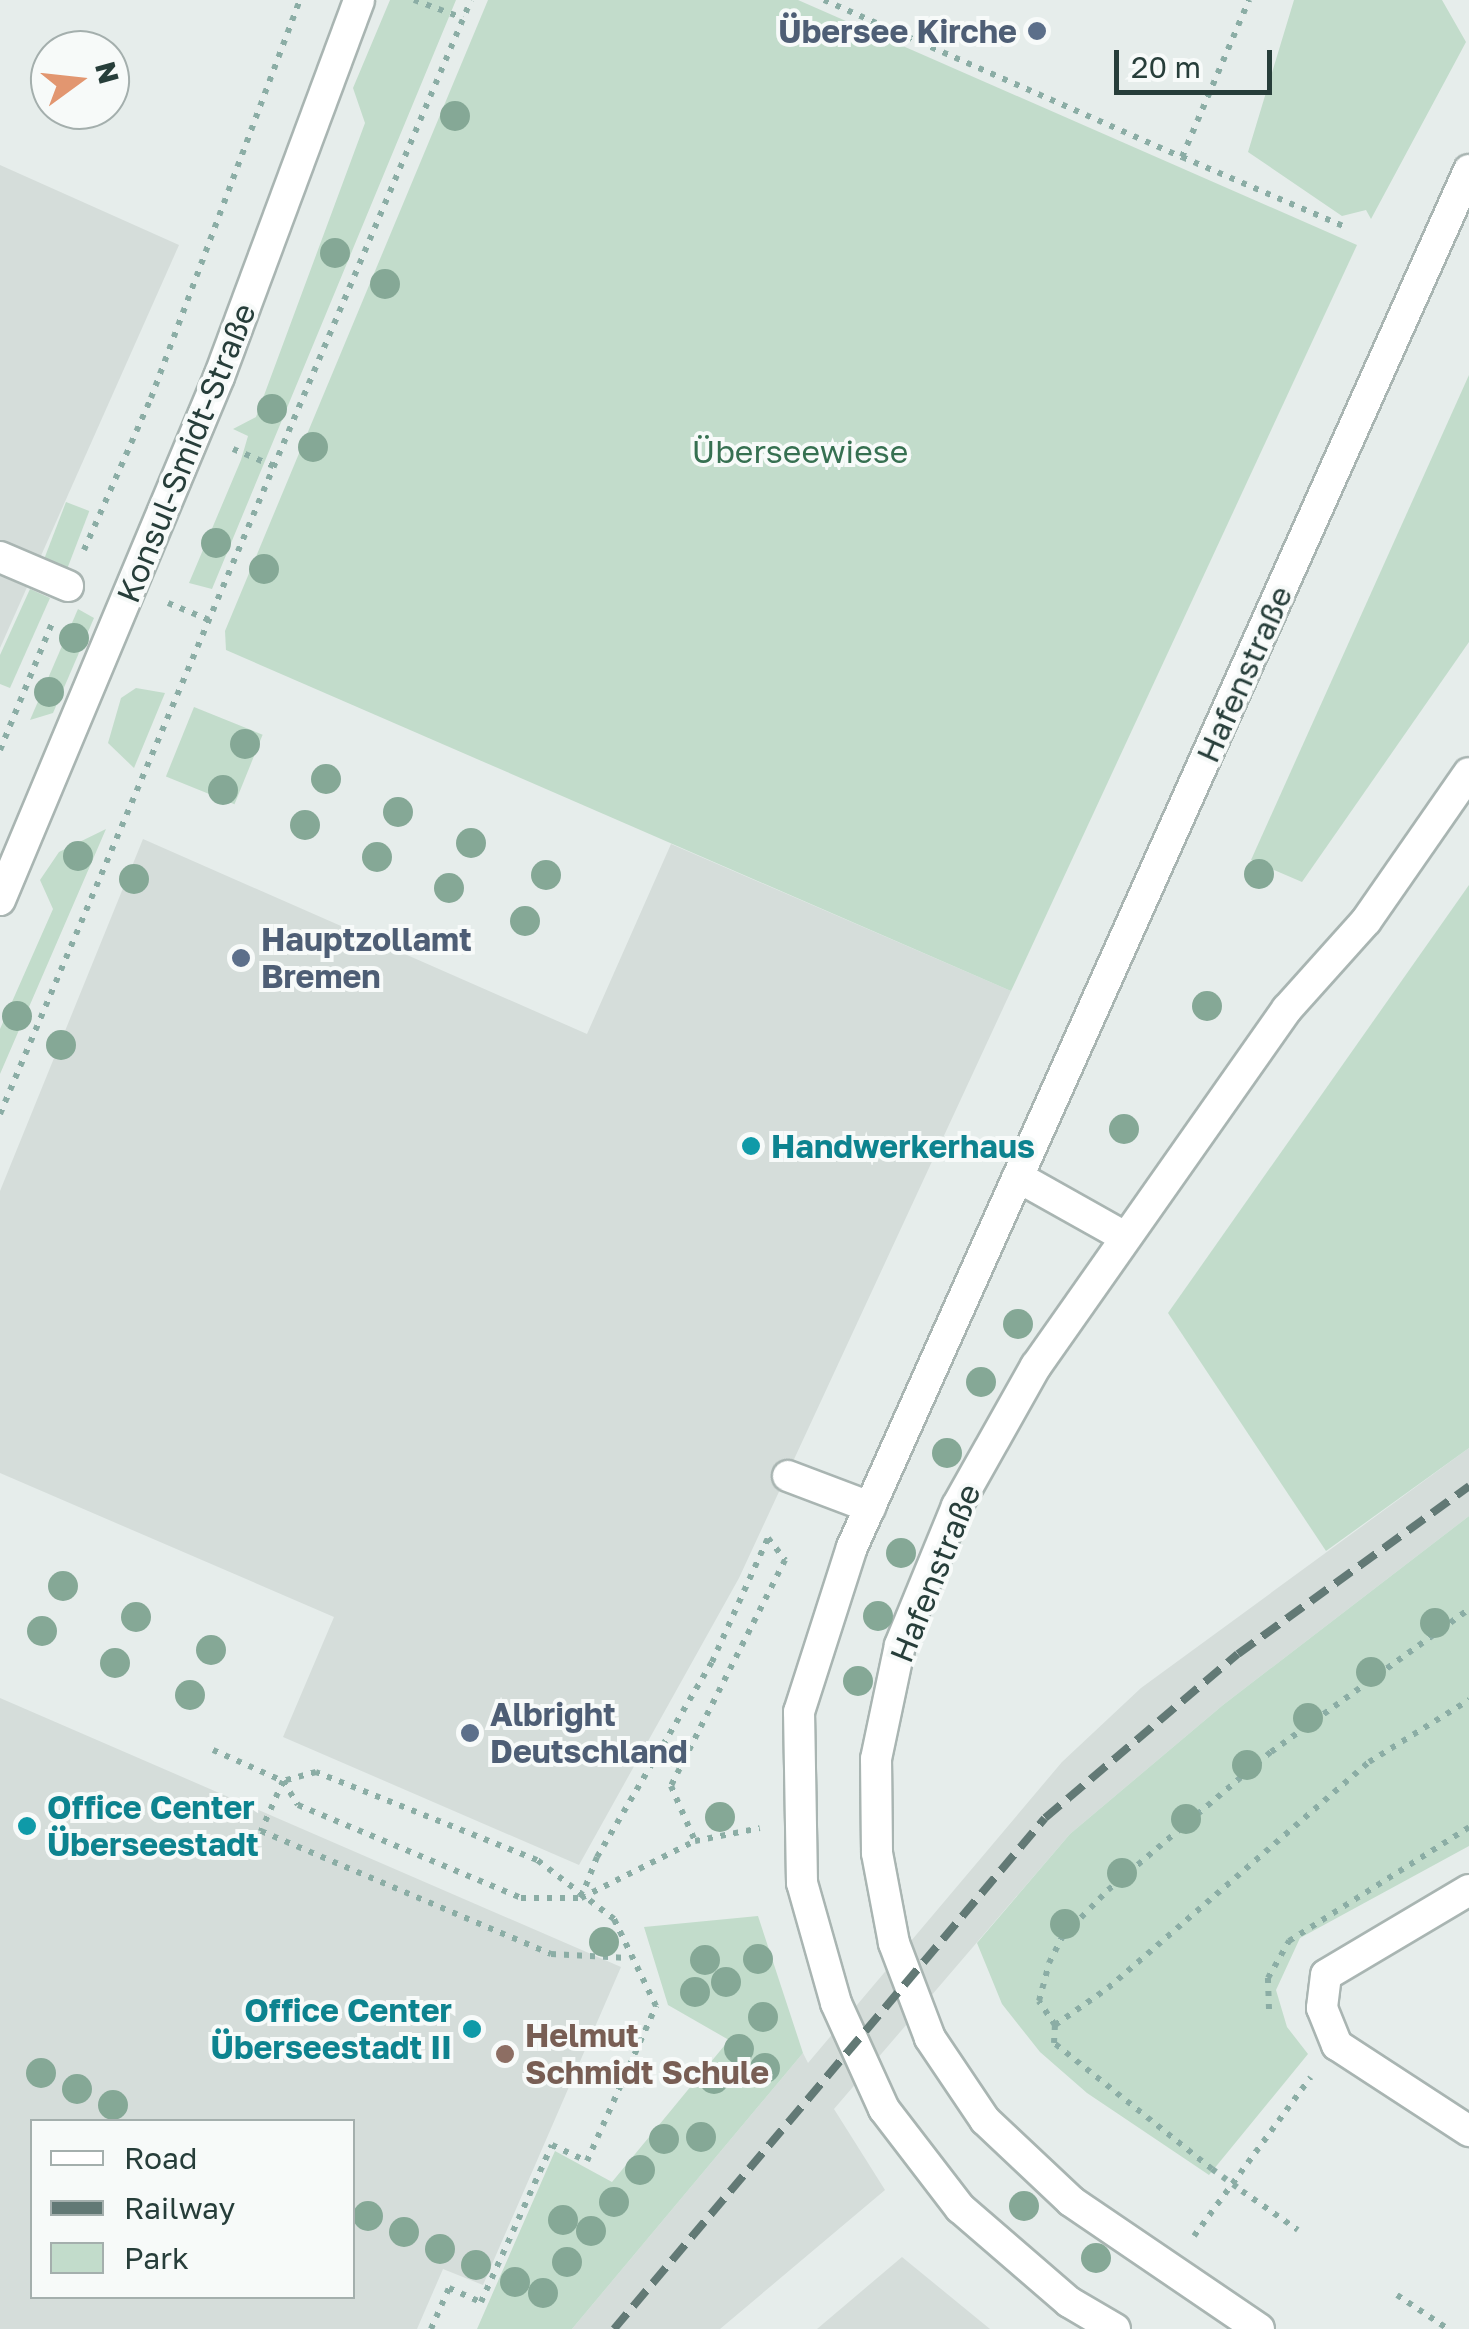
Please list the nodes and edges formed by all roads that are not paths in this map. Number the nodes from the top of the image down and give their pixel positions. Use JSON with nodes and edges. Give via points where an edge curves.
{"nodes":[{"id":1,"x":359,"y":0,"type":"edge"},
{"id":2,"x":1469,"y":170,"type":"edge"},
{"id":3,"x":0,"y":558,"type":"edge"},
{"id":4,"x":68,"y":586,"type":"road end"},
{"id":5,"x":1469,"y":773,"type":"edge"},
{"id":6,"x":0,"y":900,"type":"edge"},
{"id":7,"x":1018,"y":1177,"type":"junction"},
{"id":8,"x":1125,"y":1238,"type":"junction"},
{"id":9,"x":788,"y":1476,"type":"dead end"},
{"id":10,"x":870,"y":1507,"type":"junction"},
{"id":11,"x":1469,"y":1890,"type":"edge"},
{"id":12,"x":1469,"y":2131,"type":"edge"},
{"id":13,"x":1115,"y":2329,"type":"edge"},
{"id":14,"x":1259,"y":2329,"type":"edge"}],
"edges":[{"from":1,"to":6,"type":"street","name":"Konsul-Smidt-Straße","via":[[219,378]]},
{"from":2,"to":7,"type":"street","name":"Hafenstraße"},
{"from":3,"to":4,"type":"street"},
{"from":5,"to":8,"type":"street","name":"Hafenstraße","via":[[1366,921],[1286,1009]]},
{"from":7,"to":8,"type":"street"},
{"from":7,"to":10,"type":"street","name":"Hafenstraße"},
{"from":8,"to":14,"type":"street","name":"Hafenstraße","via":[[1036,1366],[957,1506],[907,1628],[876,1759],[876,1854],[894,1944],[930,2038],[986,2120],[1070,2201]]},
{"from":9,"to":10,"type":"street"},
{"from":10,"to":13,"type":"street","name":"Hafenstraße","via":[[818,1634],[799,1712],[802,1883],[836,2004],[884,2109],[960,2208],[1070,2302]]},
{"from":11,"to":12,"type":"street","via":[[1326,1975],[1322,2008],[1337,2045]]}]}
